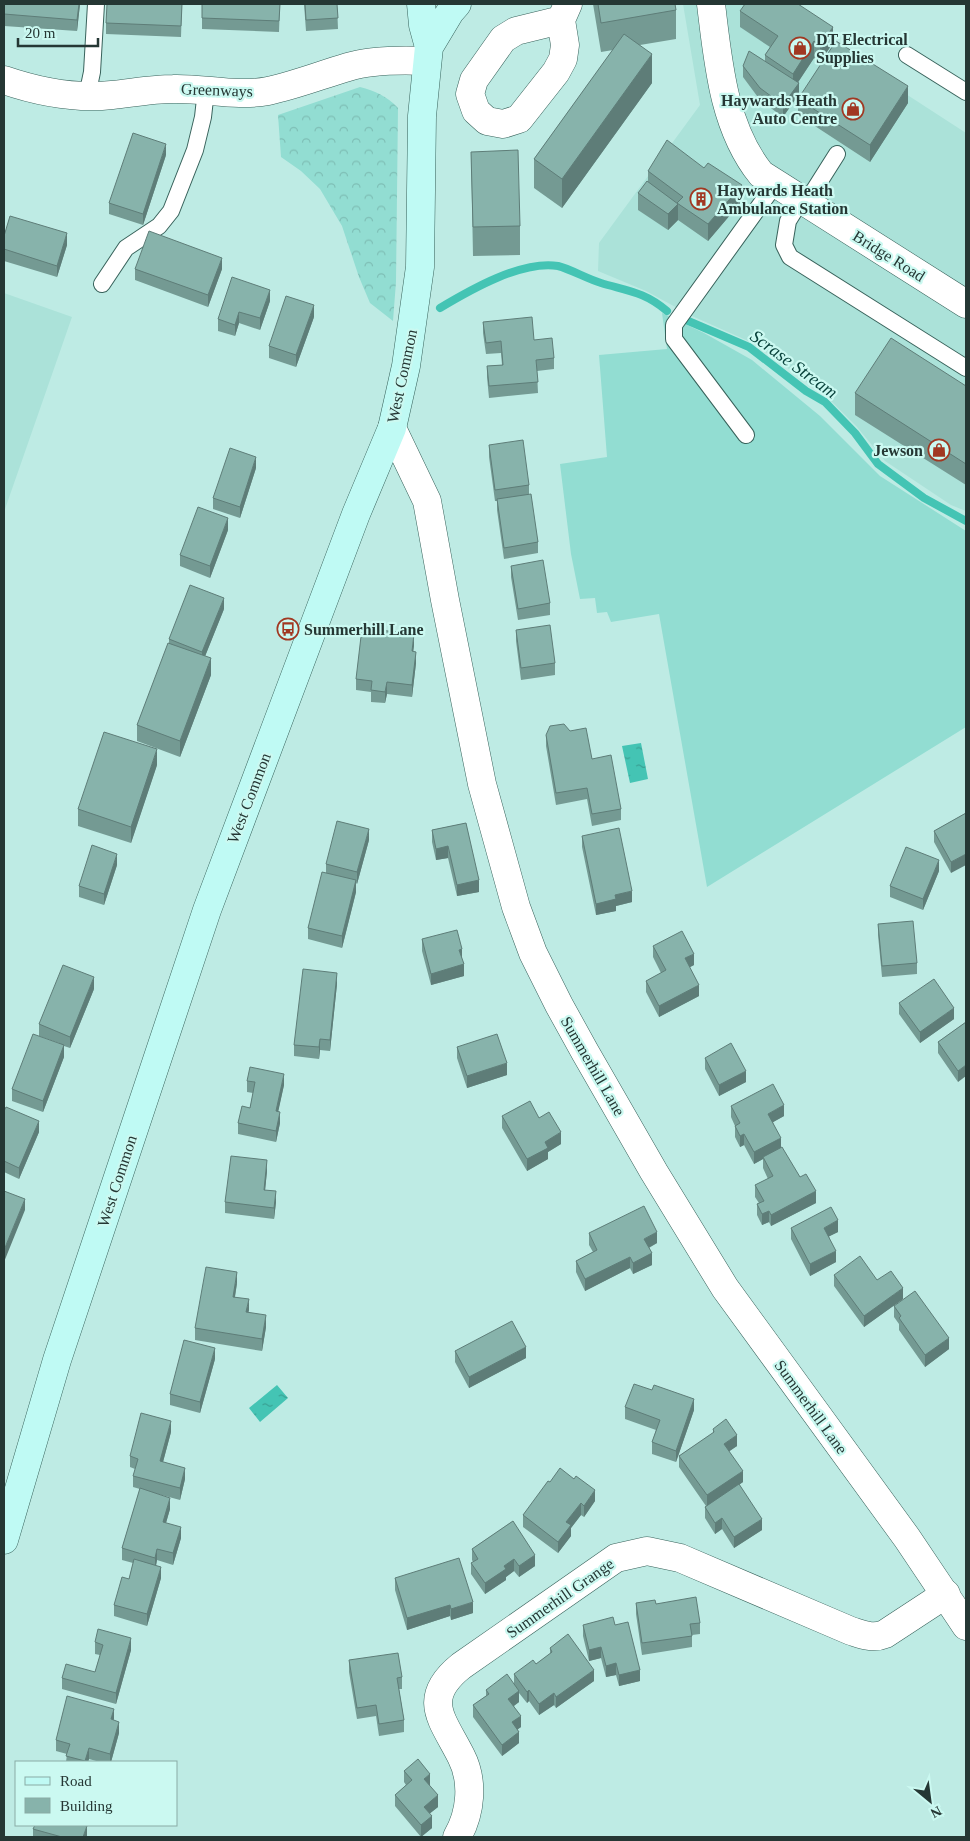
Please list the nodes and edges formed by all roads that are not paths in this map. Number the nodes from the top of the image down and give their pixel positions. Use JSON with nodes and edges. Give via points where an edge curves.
{"nodes":[{"id":1,"x":96,"y":4,"type":"edge"},
{"id":2,"x":421,"y":4,"type":"edge"},
{"id":3,"x":457,"y":4,"type":"edge"},
{"id":4,"x":711,"y":4,"type":"edge"},
{"id":5,"x":428,"y":54,"type":"junction"},
{"id":6,"x":907,"y":56,"type":"dead end"},
{"id":7,"x":4,"y":80,"type":"edge"},
{"id":8,"x":206,"y":90,"type":"junction"},
{"id":9,"x":966,"y":92,"type":"edge"},
{"id":10,"x":87,"y":96,"type":"junction"},
{"id":11,"x":837,"y":154,"type":"dead end"},
{"id":12,"x":776,"y":183,"type":"junction"},
{"id":13,"x":804,"y":201,"type":"junction"},
{"id":14,"x":102,"y":284,"type":"dead end"},
{"id":15,"x":966,"y":304,"type":"edge"},
{"id":16,"x":966,"y":368,"type":"edge"},
{"id":17,"x":392,"y":428,"type":"junction"},
{"id":18,"x":746,"y":435,"type":"dead end"},
{"id":19,"x":4,"y":1540,"type":"edge"},
{"id":20,"x":946,"y":1594,"type":"junction"},
{"id":21,"x":966,"y":1626,"type":"edge"},
{"id":22,"x":457,"y":1837,"type":"edge"}],
"edges":[{"from":1,"to":10,"type":"lane","via":[[92,72]]},
{"from":2,"to":5,"type":"main road"},
{"from":3,"to":5,"type":"main road"},
{"from":4,"to":12,"type":"street","name":"Bridge Road","via":[[726,99],[737,133],[749,159],[761,174]]},
{"from":5,"to":8,"type":"street","name":"Greenways","via":[[350,66],[265,91],[234,93]]},
{"from":5,"to":17,"type":"main road","name":"West Common","via":[[422,116],[420,268],[406,366]]},
{"from":6,"to":9,"type":"lane"},
{"from":7,"to":10,"type":"street","name":"Greenways","via":[[62,95]]},
{"from":8,"to":10,"type":"street","name":"Greenways","via":[[171,88]]},
{"from":8,"to":14,"type":"lane","via":[[195,150],[171,211],[159,226],[126,248]]},
{"from":11,"to":13,"type":"lane"},
{"from":12,"to":13,"type":"street","name":"Bridge Road"},
{"from":12,"to":18,"type":"lane","via":[[674,324],[674,340]]},
{"from":13,"to":15,"type":"street","name":"Bridge Road"},
{"from":13,"to":16,"type":"lane","via":[[788,221],[784,245],[790,256]]},
{"from":17,"to":19,"type":"main road","name":"West Common","via":[[356,514],[207,910],[58,1360]]},
{"from":17,"to":20,"type":"street","name":"Summerhill Lane","via":[[427,501],[482,784],[516,908],[533,953],[654,1172],[726,1288]]},
{"from":20,"to":21,"type":"street","name":"Summerhill Lane"},
{"from":20,"to":22,"type":"street","name":"Summerhill Grange","via":[[876,1638],[851,1631],[680,1558],[646,1551],[616,1558],[460,1666],[441,1686],[439,1712],[462,1757],[468,1777],[470,1800]]}]}
